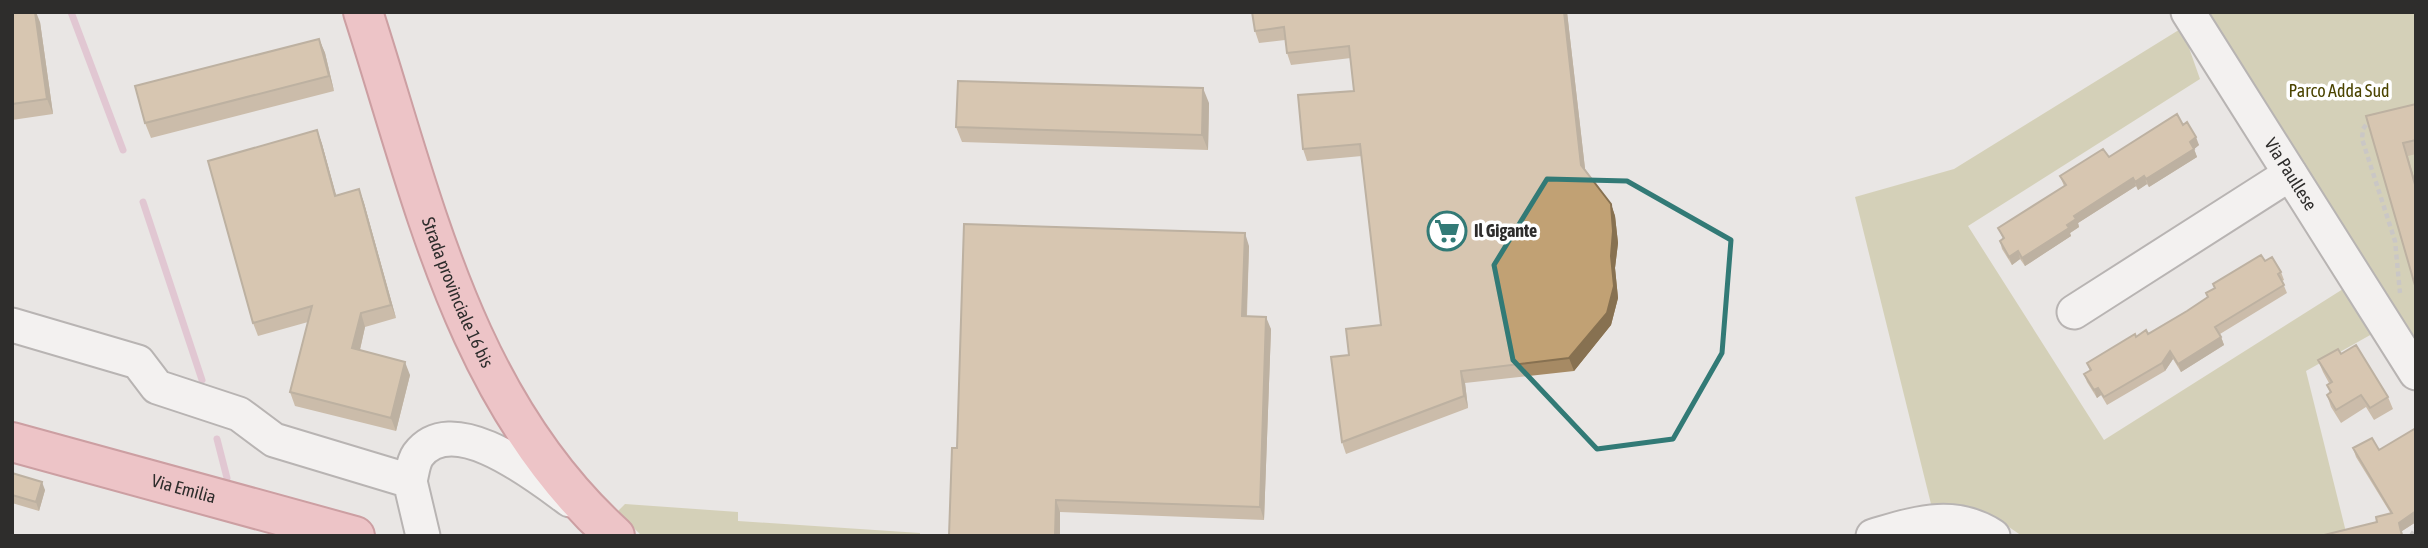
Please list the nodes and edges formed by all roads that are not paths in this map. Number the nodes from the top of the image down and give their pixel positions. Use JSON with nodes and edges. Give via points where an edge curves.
{"nodes":[{"id":1,"x":363,"y":12,"type":"edge"},
{"id":2,"x":2188,"y":12,"type":"edge"},
{"id":3,"x":2290,"y":174,"type":"junction"},
{"id":4,"x":2074,"y":312,"type":"dead end"},
{"id":5,"x":12,"y":325,"type":"edge"},
{"id":6,"x":2416,"y":373,"type":"edge"},
{"id":7,"x":12,"y":442,"type":"edge"},
{"id":8,"x":410,"y":481,"type":"junction"},
{"id":9,"x":605,"y":527,"type":"edge"},
{"id":10,"x":355,"y":536,"type":"edge"},
{"id":11,"x":423,"y":536,"type":"edge"},
{"id":12,"x":1873,"y":536,"type":"edge"},
{"id":13,"x":1993,"y":536,"type":"edge"}],
"edges":[{"from":1,"to":9,"type":"main road","name":"Strada provinciale 16 bis","via":[[454,292],[477,349],[562,484]]},
{"from":2,"to":3,"type":"street","name":"Via Paullese"},
{"from":3,"to":4,"type":"street"},
{"from":3,"to":6,"type":"street","name":"Via Paullese"},
{"from":5,"to":8,"type":"street","via":[[138,362],[157,387],[239,414],[274,440]]},
{"from":7,"to":10,"type":"main road","name":"Via Emilia"},
{"from":8,"to":9,"type":"street","via":[[417,456],[426,448],[447,439],[468,439],[521,465]]},
{"from":8,"to":11,"type":"street"},
{"from":12,"to":13,"type":"street","via":[[1942,519],[1964,522]]}]}
